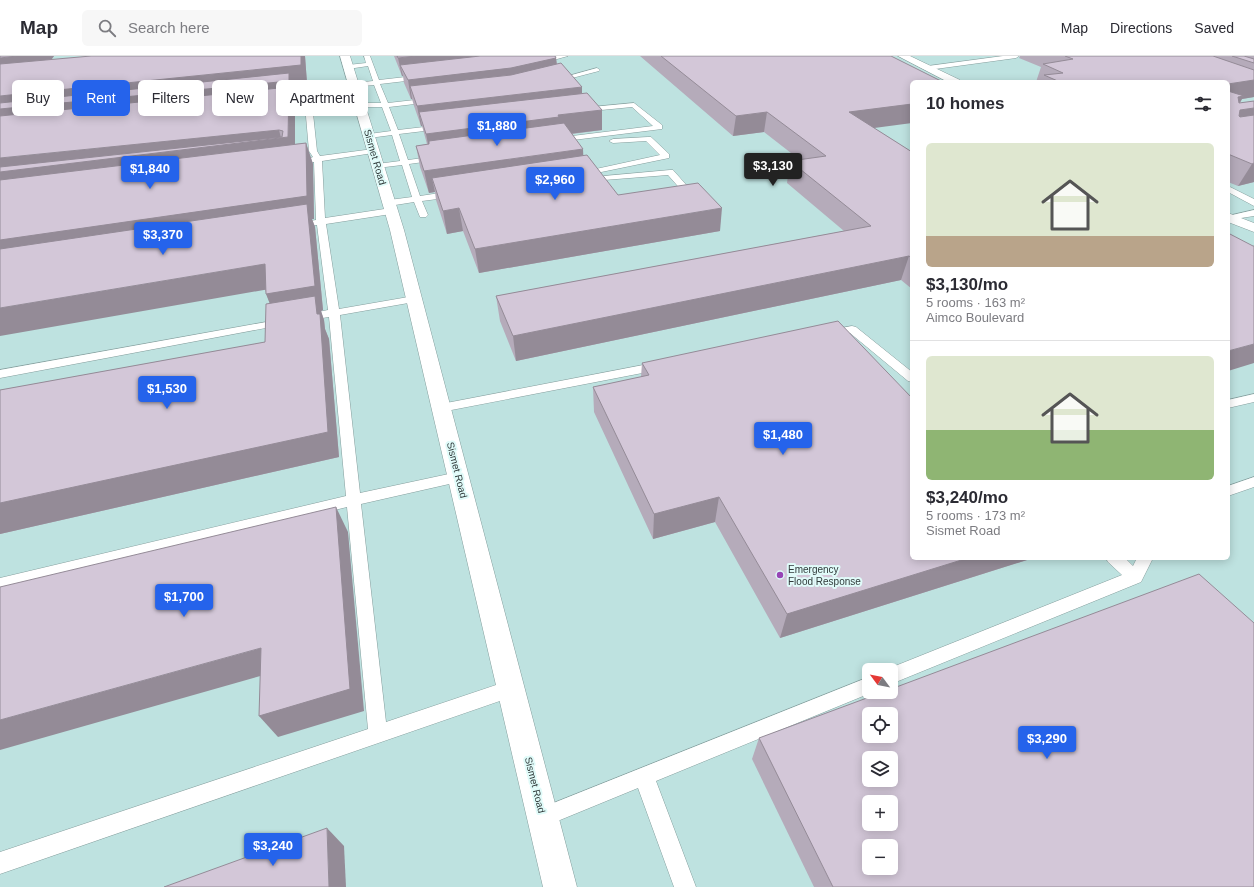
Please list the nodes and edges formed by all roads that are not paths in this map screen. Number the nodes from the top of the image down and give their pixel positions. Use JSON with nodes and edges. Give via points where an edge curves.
{"nodes":[{"id":1,"x":367,"y":56,"type":"edge"},
{"id":2,"x":565,"y":56,"type":"edge"},
{"id":3,"x":903,"y":56,"type":"edge"},
{"id":4,"x":1016,"y":56,"type":"edge"},
{"id":5,"x":370,"y":64,"type":"junction"},
{"id":6,"x":528,"y":64,"type":"edge"},
{"id":7,"x":928,"y":68,"type":"junction"},
{"id":8,"x":597,"y":70,"type":"dead end"},
{"id":9,"x":430,"y":76,"type":"edge"},
{"id":10,"x":355,"y":80,"type":"edge"},
{"id":11,"x":952,"y":80,"type":"edge"},
{"id":12,"x":368,"y":83,"type":"edge"},
{"id":13,"x":377,"y":83,"type":"junction"},
{"id":14,"x":543,"y":83,"type":"edge"},
{"id":15,"x":368,"y":93,"type":"edge"},
{"id":16,"x":437,"y":99,"type":"edge"},
{"id":17,"x":276,"y":105,"type":"edge"},
{"id":18,"x":385,"y":105,"type":"junction"},
{"id":19,"x":269,"y":106,"type":"edge"},
{"id":20,"x":573,"y":111,"type":"edge"},
{"id":21,"x":309,"y":116,"type":"edge"},
{"id":22,"x":363,"y":116,"type":"edge"},
{"id":23,"x":450,"y":126,"type":"edge"},
{"id":24,"x":396,"y":133,"type":"junction"},
{"id":25,"x":373,"y":149,"type":"junction"},
{"id":26,"x":312,"y":154,"type":"junction"},
{"id":27,"x":450,"y":156,"type":"edge"},
{"id":28,"x":304,"y":161,"type":"edge"},
{"id":29,"x":404,"y":163,"type":"junction"},
{"id":30,"x":686,"y":190,"type":"edge"},
{"id":31,"x":1230,"y":190,"type":"edge"},
{"id":32,"x":464,"y":192,"type":"edge"},
{"id":33,"x":417,"y":199,"type":"junction"},
{"id":34,"x":1254,"y":203,"type":"edge"},
{"id":35,"x":390,"y":207,"type":"junction"},
{"id":36,"x":1254,"y":213,"type":"edge"},
{"id":37,"x":423,"y":215,"type":"dead end"},
{"id":38,"x":1230,"y":217,"type":"edge"},
{"id":39,"x":1230,"y":217,"type":"edge"},
{"id":40,"x":321,"y":221,"type":"junction"},
{"id":41,"x":306,"y":224,"type":"edge"},
{"id":42,"x":1254,"y":228,"type":"edge"},
{"id":43,"x":414,"y":299,"type":"junction"},
{"id":44,"x":334,"y":313,"type":"junction"},
{"id":45,"x":821,"y":335,"type":"edge"},
{"id":46,"x":673,"y":363,"type":"edge"},
{"id":47,"x":0,"y":374,"type":"edge"},
{"id":48,"x":910,"y":376,"type":"edge"},
{"id":49,"x":1254,"y":398,"type":"edge"},
{"id":50,"x":1230,"y":404,"type":"edge"},
{"id":51,"x":441,"y":408,"type":"junction"},
{"id":52,"x":458,"y":477,"type":"junction"},
{"id":53,"x":1254,"y":482,"type":"edge"},
{"id":54,"x":1230,"y":490,"type":"edge"},
{"id":55,"x":354,"y":500,"type":"junction"},
{"id":56,"x":1116,"y":560,"type":"edge"},
{"id":57,"x":1144,"y":560,"type":"edge"},
{"id":58,"x":1134,"y":578,"type":"junction"},
{"id":59,"x":0,"y":585,"type":"edge"},
{"id":60,"x":898,"y":673,"type":"edge"},
{"id":61,"x":862,"y":688,"type":"edge"},
{"id":62,"x":511,"y":689,"type":"junction"},
{"id":63,"x":378,"y":735,"type":"junction"},
{"id":64,"x":644,"y":776,"type":"junction"},
{"id":65,"x":543,"y":817,"type":"junction"},
{"id":66,"x":0,"y":863,"type":"edge"},
{"id":67,"x":560,"y":887,"type":"edge"},
{"id":68,"x":685,"y":887,"type":"edge"}],
"edges":[{"from":1,"to":5,"type":"lane"},
{"from":2,"to":6,"type":"lane"},
{"from":3,"to":7,"type":"street"},
{"from":4,"to":7,"type":"lane"},
{"from":5,"to":10,"type":"lane"},
{"from":5,"to":13,"type":"lane"},
{"from":7,"to":11,"type":"street"},
{"from":8,"to":14,"type":"lane"},
{"from":9,"to":13,"type":"lane"},
{"from":12,"to":13,"type":"lane"},
{"from":13,"to":18,"type":"lane"},
{"from":15,"to":18,"type":"lane"},
{"from":16,"to":18,"type":"lane"},
{"from":17,"to":19,"type":"lane"},
{"from":18,"to":24,"type":"lane"},
{"from":20,"to":30,"type":"lane","via":[[634,105],[659,126],[564,139],[552,143],[566,145],[648,139],[666,156],[578,175],[596,178],[670,172]]},
{"from":21,"to":26,"type":"lane"},
{"from":22,"to":25,"type":"street","name":"Sismet Road"},
{"from":23,"to":24,"type":"lane"},
{"from":24,"to":25,"type":"lane"},
{"from":24,"to":29,"type":"lane"},
{"from":25,"to":26,"type":"lane"},
{"from":25,"to":29,"type":"lane"},
{"from":25,"to":35,"type":"street","name":"Sismet Road"},
{"from":26,"to":28,"type":"lane"},
{"from":26,"to":40,"type":"lane"},
{"from":27,"to":29,"type":"lane"},
{"from":29,"to":33,"type":"lane"},
{"from":31,"to":34,"type":"lane"},
{"from":32,"to":33,"type":"lane"},
{"from":33,"to":35,"type":"lane"},
{"from":33,"to":37,"type":"lane"},
{"from":35,"to":40,"type":"lane"},
{"from":35,"to":43,"type":"street","name":"Sismet Road"},
{"from":36,"to":38,"type":"lane"},
{"from":39,"to":42,"type":"street"},
{"from":40,"to":41,"type":"lane"},
{"from":40,"to":44,"type":"lane"},
{"from":43,"to":44,"type":"lane"},
{"from":43,"to":51,"type":"street","name":"Sismet Road"},
{"from":44,"to":47,"type":"lane"},
{"from":44,"to":55,"type":"lane"},
{"from":45,"to":48,"type":"lane","via":[[852,329]]},
{"from":46,"to":51,"type":"lane"},
{"from":49,"to":50,"type":"lane"},
{"from":51,"to":52,"type":"street","name":"Sismet Road"},
{"from":52,"to":55,"type":"lane"},
{"from":52,"to":62,"type":"street","name":"Sismet Road"},
{"from":53,"to":54,"type":"lane"},
{"from":55,"to":59,"type":"lane"},
{"from":55,"to":63,"type":"lane"},
{"from":56,"to":58,"type":"lane"},
{"from":57,"to":58,"type":"lane"},
{"from":58,"to":60,"type":"lane"},
{"from":61,"to":64,"type":"lane"},
{"from":62,"to":63,"type":"lane"},
{"from":62,"to":65,"type":"street","name":"Sismet Road"},
{"from":63,"to":66,"type":"lane"},
{"from":64,"to":65,"type":"lane"},
{"from":64,"to":68,"type":"lane"},
{"from":65,"to":67,"type":"street","name":"Sismet Road"}]}
